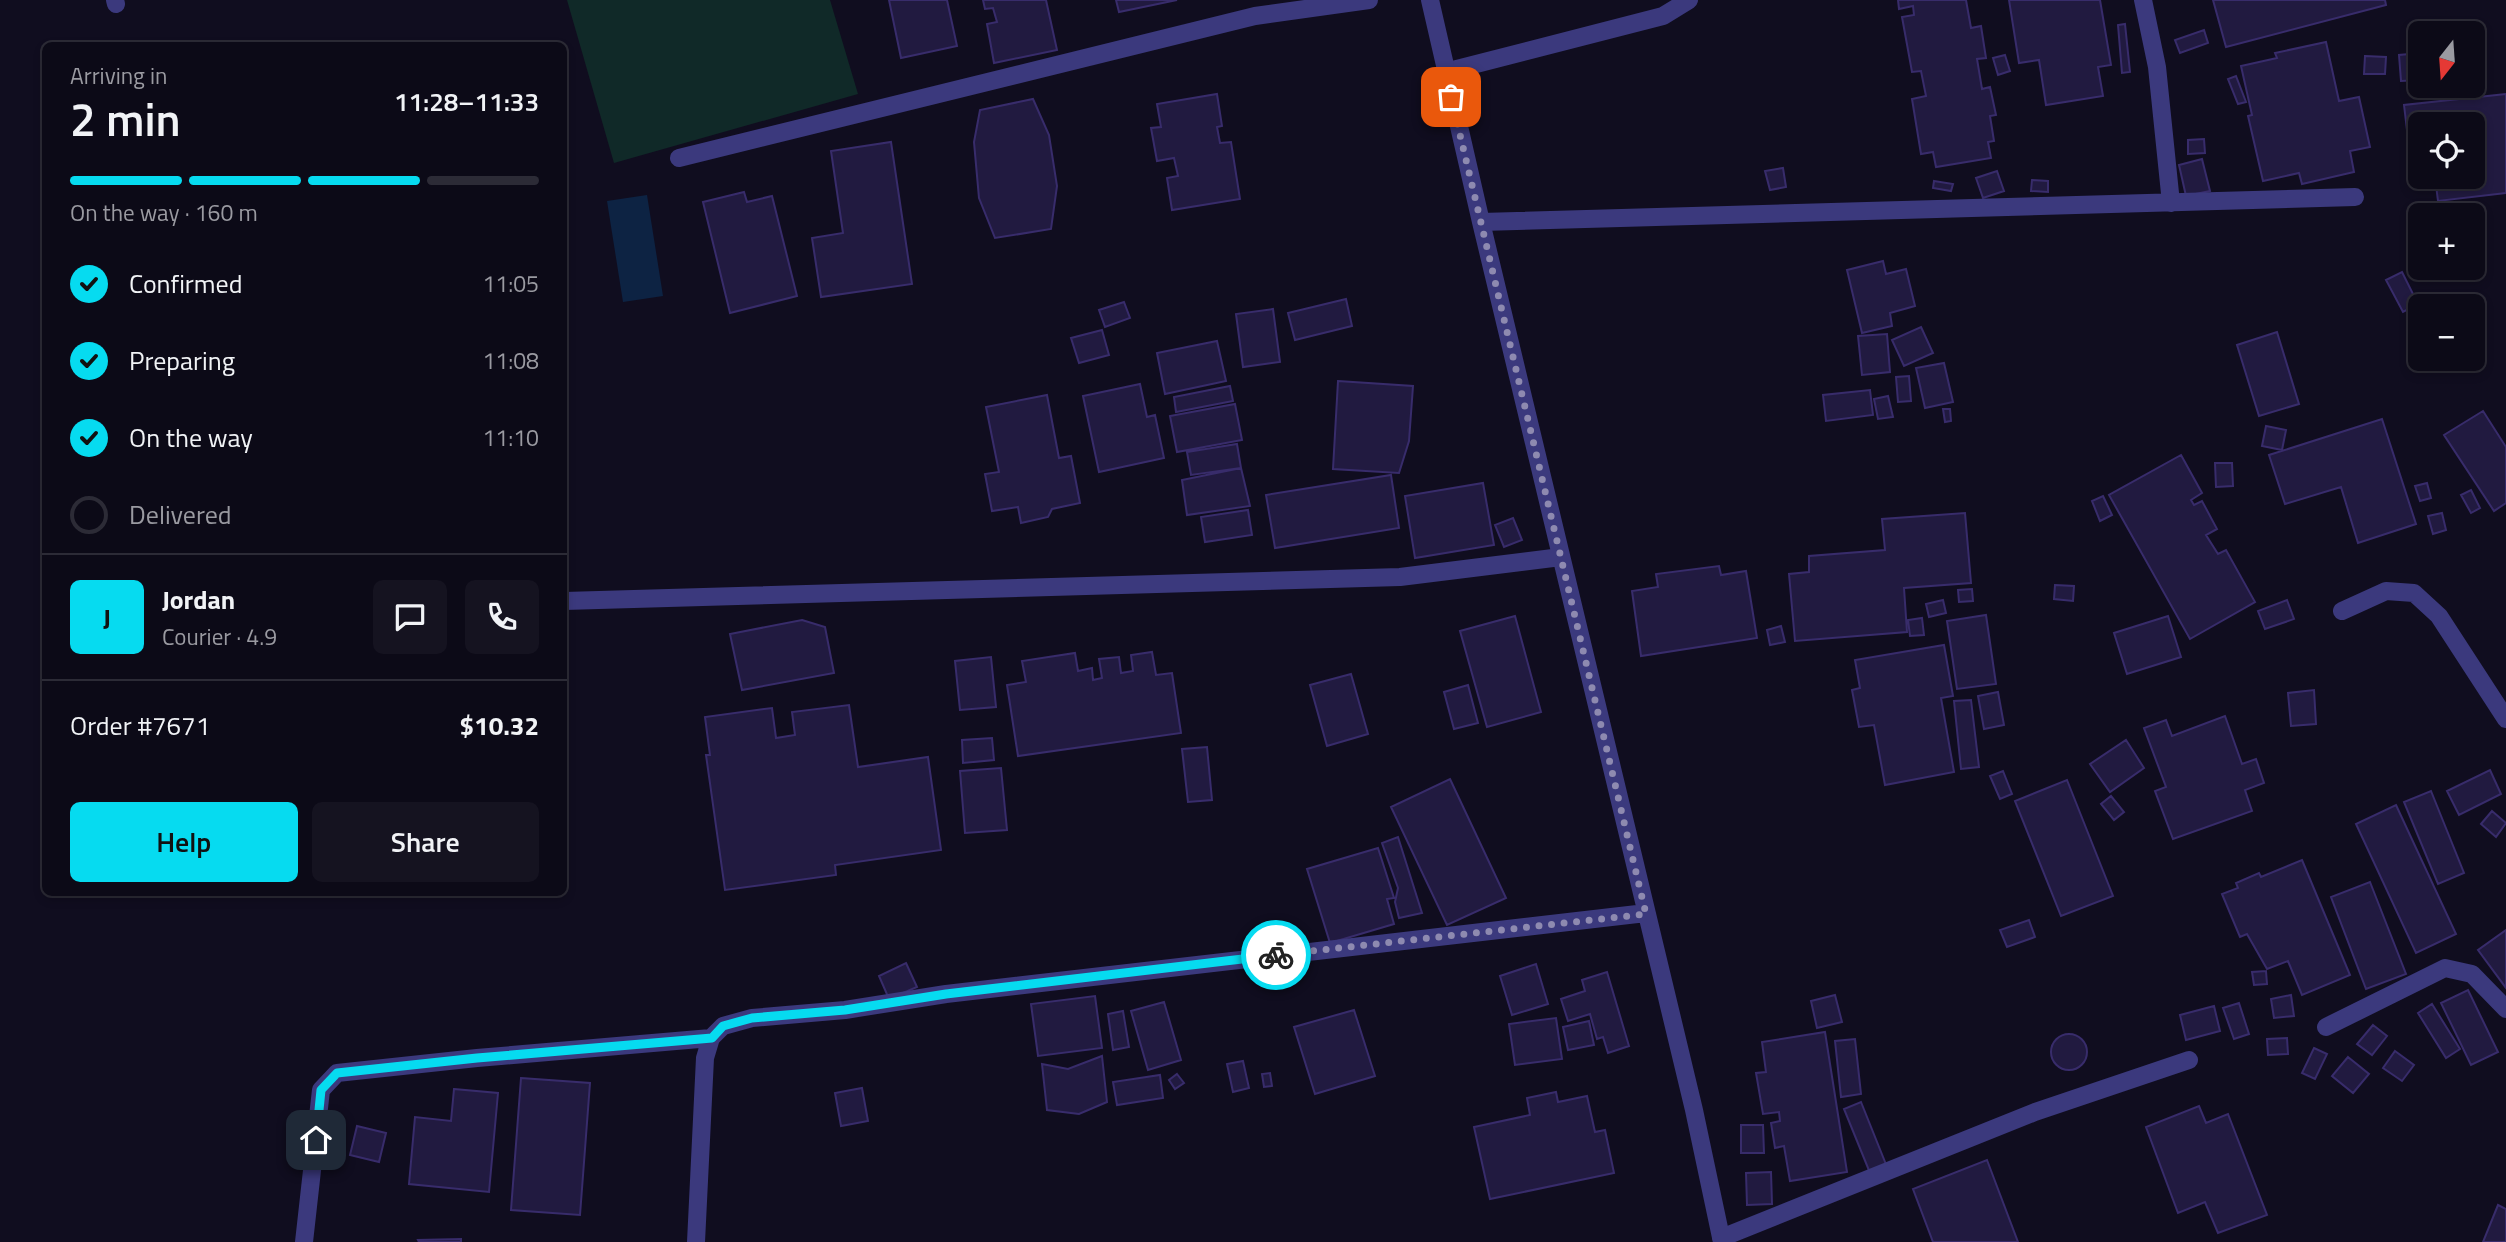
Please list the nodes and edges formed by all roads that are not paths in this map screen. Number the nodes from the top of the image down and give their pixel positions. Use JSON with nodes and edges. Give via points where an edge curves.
{"nodes":[{"id":1,"x":1369,"y":0,"type":"edge"},
{"id":2,"x":1430,"y":0,"type":"edge"},
{"id":3,"x":1689,"y":0,"type":"edge"},
{"id":4,"x":2143,"y":0,"type":"edge"},
{"id":5,"x":1445,"y":72,"type":"junction"},
{"id":6,"x":679,"y":158,"type":"dead end"},
{"id":7,"x":2354,"y":197,"type":"dead end"},
{"id":8,"x":2171,"y":203,"type":"junction"},
{"id":9,"x":1481,"y":222,"type":"junction"},
{"id":10,"x":1561,"y":557,"type":"junction"},
{"id":11,"x":567,"y":601,"type":"edge"},
{"id":12,"x":2343,"y":611,"type":"dead end"},
{"id":13,"x":2506,"y":719,"type":"edge"},
{"id":14,"x":1646,"y":914,"type":"junction"},
{"id":15,"x":2506,"y":1009,"type":"edge"},
{"id":16,"x":2326,"y":1027,"type":"dead end"},
{"id":17,"x":712,"y":1038,"type":"junction"},
{"id":18,"x":2189,"y":1060,"type":"dead end"},
{"id":19,"x":1722,"y":1240,"type":"edge"},
{"id":20,"x":304,"y":1242,"type":"edge"},
{"id":21,"x":696,"y":1242,"type":"edge"}],
"edges":[{"from":1,"to":6,"type":"street","via":[[1255,16]]},
{"from":2,"to":5,"type":"street"},
{"from":3,"to":5,"type":"street","via":[[1662,16]]},
{"from":4,"to":8,"type":"street","via":[[2157,67]]},
{"from":5,"to":9,"type":"street"},
{"from":7,"to":8,"type":"street"},
{"from":8,"to":9,"type":"street"},
{"from":9,"to":10,"type":"street"},
{"from":10,"to":11,"type":"street","via":[[1400,577]]},
{"from":10,"to":14,"type":"street"},
{"from":12,"to":13,"type":"street","via":[[2386,591],[2414,593],[2439,615]]},
{"from":14,"to":17,"type":"street","via":[[752,1018],[723,1026]]},
{"from":14,"to":19,"type":"street"},
{"from":15,"to":16,"type":"street","via":[[2472,974],[2445,968]]},
{"from":17,"to":20,"type":"street","via":[[337,1073],[321,1090]]},
{"from":17,"to":21,"type":"street","via":[[705,1058]]},
{"from":18,"to":19,"type":"street","via":[[2035,1112]]}]}
